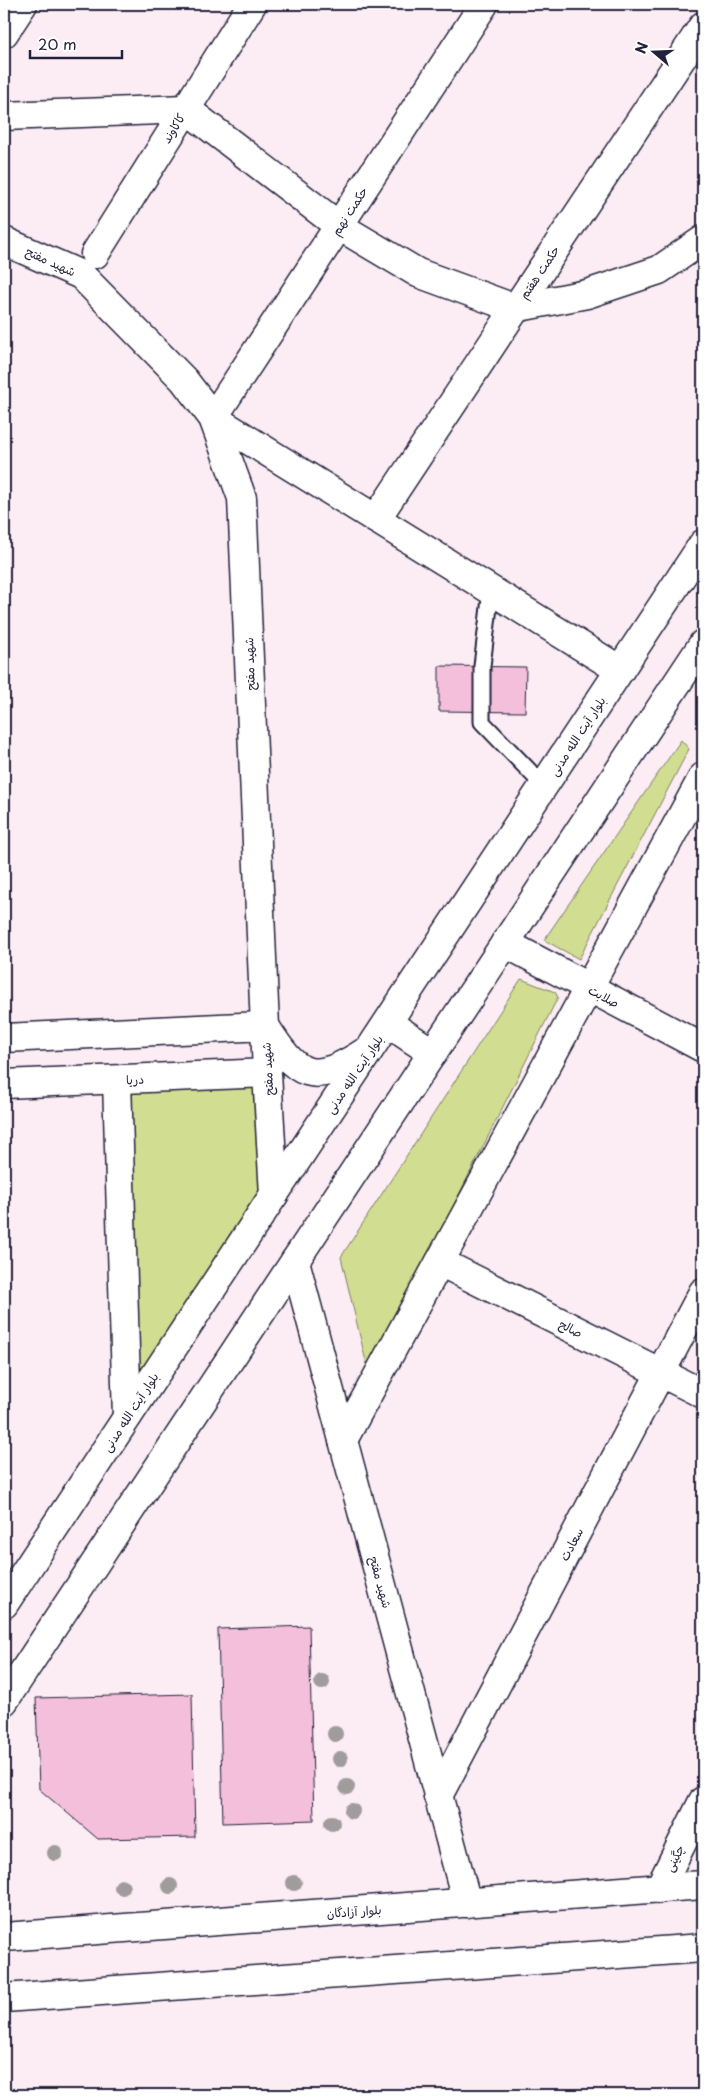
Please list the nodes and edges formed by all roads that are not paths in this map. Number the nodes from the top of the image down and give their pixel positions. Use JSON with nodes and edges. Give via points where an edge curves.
{"nodes":[{"id":1,"x":23,"y":4,"type":"edge"},
{"id":2,"x":252,"y":4,"type":"edge"},
{"id":3,"x":484,"y":4,"type":"edge"},
{"id":4,"x":703,"y":26,"type":"edge"},
{"id":5,"x":4,"y":33,"type":"edge"},
{"id":6,"x":186,"y":109,"type":"junction"},
{"id":7,"x":4,"y":116,"type":"edge"},
{"id":8,"x":339,"y":226,"type":"junction"},
{"id":9,"x":703,"y":240,"type":"edge"},
{"id":10,"x":4,"y":241,"type":"edge"},
{"id":11,"x":95,"y":254,"type":"dead end"},
{"id":12,"x":514,"y":308,"type":"junction"},
{"id":13,"x":213,"y":418,"type":"junction"},
{"id":14,"x":376,"y":518,"type":"junction"},
{"id":15,"x":703,"y":544,"type":"edge"},
{"id":16,"x":491,"y":590,"type":"junction"},
{"id":17,"x":703,"y":644,"type":"edge"},
{"id":18,"x":620,"y":670,"type":"junction"},
{"id":19,"x":703,"y":777,"type":"edge"},
{"id":20,"x":544,"y":786,"type":"junction"},
{"id":21,"x":506,"y":943,"type":"junction"},
{"id":22,"x":589,"y":988,"type":"junction"},
{"id":23,"x":388,"y":1023,"type":"junction"},
{"id":24,"x":265,"y":1026,"type":"junction"},
{"id":25,"x":4,"y":1038,"type":"edge"},
{"id":26,"x":370,"y":1048,"type":"junction"},
{"id":27,"x":703,"y":1048,"type":"edge"},
{"id":28,"x":433,"y":1052,"type":"junction"},
{"id":29,"x":267,"y":1073,"type":"junction"},
{"id":30,"x":117,"y":1080,"type":"junction"},
{"id":31,"x":4,"y":1084,"type":"edge"},
{"id":32,"x":274,"y":1194,"type":"junction"},
{"id":33,"x":295,"y":1261,"type":"junction"},
{"id":34,"x":440,"y":1262,"type":"junction"},
{"id":35,"x":703,"y":1292,"type":"edge"},
{"id":36,"x":661,"y":1373,"type":"junction"},
{"id":37,"x":703,"y":1394,"type":"edge"},
{"id":38,"x":127,"y":1417,"type":"junction"},
{"id":39,"x":343,"y":1440,"type":"junction"},
{"id":40,"x":4,"y":1604,"type":"edge"},
{"id":41,"x":4,"y":1701,"type":"edge"},
{"id":42,"x":438,"y":1796,"type":"junction"},
{"id":43,"x":703,"y":1801,"type":"edge"},
{"id":44,"x":703,"y":1885,"type":"edge"},
{"id":45,"x":659,"y":1888,"type":"junction"},
{"id":46,"x":467,"y":1903,"type":"junction"},
{"id":47,"x":10,"y":1932,"type":"edge"},
{"id":48,"x":703,"y":1948,"type":"edge"},
{"id":49,"x":4,"y":1998,"type":"edge"}],
"edges":[{"from":1,"to":5,"type":"street"},
{"from":2,"to":6,"type":"street","name":"کاکاوند"},
{"from":3,"to":8,"type":"street","name":"حکمت نهم"},
{"from":4,"to":12,"type":"street","name":"حکمت هفتم"},
{"from":6,"to":7,"type":"street"},
{"from":6,"to":8,"type":"street"},
{"from":6,"to":11,"type":"street","name":"کاکاوند"},
{"from":8,"to":12,"type":"street","via":[[418,273]]},
{"from":8,"to":13,"type":"street","name":"حکمت نهم"},
{"from":9,"to":12,"type":"street","via":[[659,270],[587,294]]},
{"from":10,"to":13,"type":"street","name":"شهید مفتح","via":[[81,275],[184,380]]},
{"from":12,"to":14,"type":"street","name":"حکمت هفتم"},
{"from":13,"to":14,"type":"street"},
{"from":13,"to":24,"type":"street","name":"شهید مفتح","via":[[242,498]]},
{"from":14,"to":16,"type":"street"},
{"from":15,"to":18,"type":"street","name":"بلوار آیت الله مدنی"},
{"from":16,"to":18,"type":"street"},
{"from":16,"to":20,"type":"lane","via":[[482,666],[482,722]]},
{"from":17,"to":21,"type":"street"},
{"from":18,"to":20,"type":"street","name":"بلوار آیت الله مدنی"},
{"from":19,"to":22,"type":"street"},
{"from":20,"to":23,"type":"street","name":"بلوار آیت الله مدنی"},
{"from":21,"to":22,"type":"street","name":"صلابت"},
{"from":21,"to":28,"type":"street"},
{"from":22,"to":27,"type":"street","name":"صلابت"},
{"from":22,"to":34,"type":"street"},
{"from":23,"to":26,"type":"street","name":"بلوار آیت الله مدنی"},
{"from":23,"to":28,"type":"street"},
{"from":24,"to":25,"type":"street"},
{"from":24,"to":26,"type":"street","via":[[290,1061],[305,1072],[323,1073],[340,1068]]},
{"from":24,"to":29,"type":"street","name":"شهید مفتح"},
{"from":26,"to":32,"type":"street","name":"بلوار آیت الله مدنی"},
{"from":28,"to":33,"type":"street"},
{"from":29,"to":30,"type":"street","name":"دریا"},
{"from":29,"to":32,"type":"street","name":"شهید مفتح"},
{"from":30,"to":31,"type":"street","name":"دریا"},
{"from":30,"to":38,"type":"street"},
{"from":32,"to":38,"type":"street","name":"بلوار آیت الله مدنی"},
{"from":33,"to":39,"type":"street","name":"شهید مفتح"},
{"from":33,"to":41,"type":"street"},
{"from":34,"to":36,"type":"street","name":"صالح"},
{"from":34,"to":39,"type":"street"},
{"from":35,"to":36,"type":"street","name":"سعادت"},
{"from":36,"to":37,"type":"street","name":"صالح"},
{"from":36,"to":42,"type":"street","name":"سعادت"},
{"from":38,"to":40,"type":"street","name":"بلوار آیت الله مدنی"},
{"from":39,"to":42,"type":"street","name":"شهید مفتح"},
{"from":42,"to":46,"type":"street","name":"شهید مفتح"},
{"from":43,"to":45,"type":"street","name":"چگینی"},
{"from":44,"to":45,"type":"street","name":"بلوار آزادگان"},
{"from":45,"to":46,"type":"street","name":"بلوار آزادگان"},
{"from":46,"to":47,"type":"street","name":"بلوار آزادگان"},
{"from":48,"to":49,"type":"street"}]}
